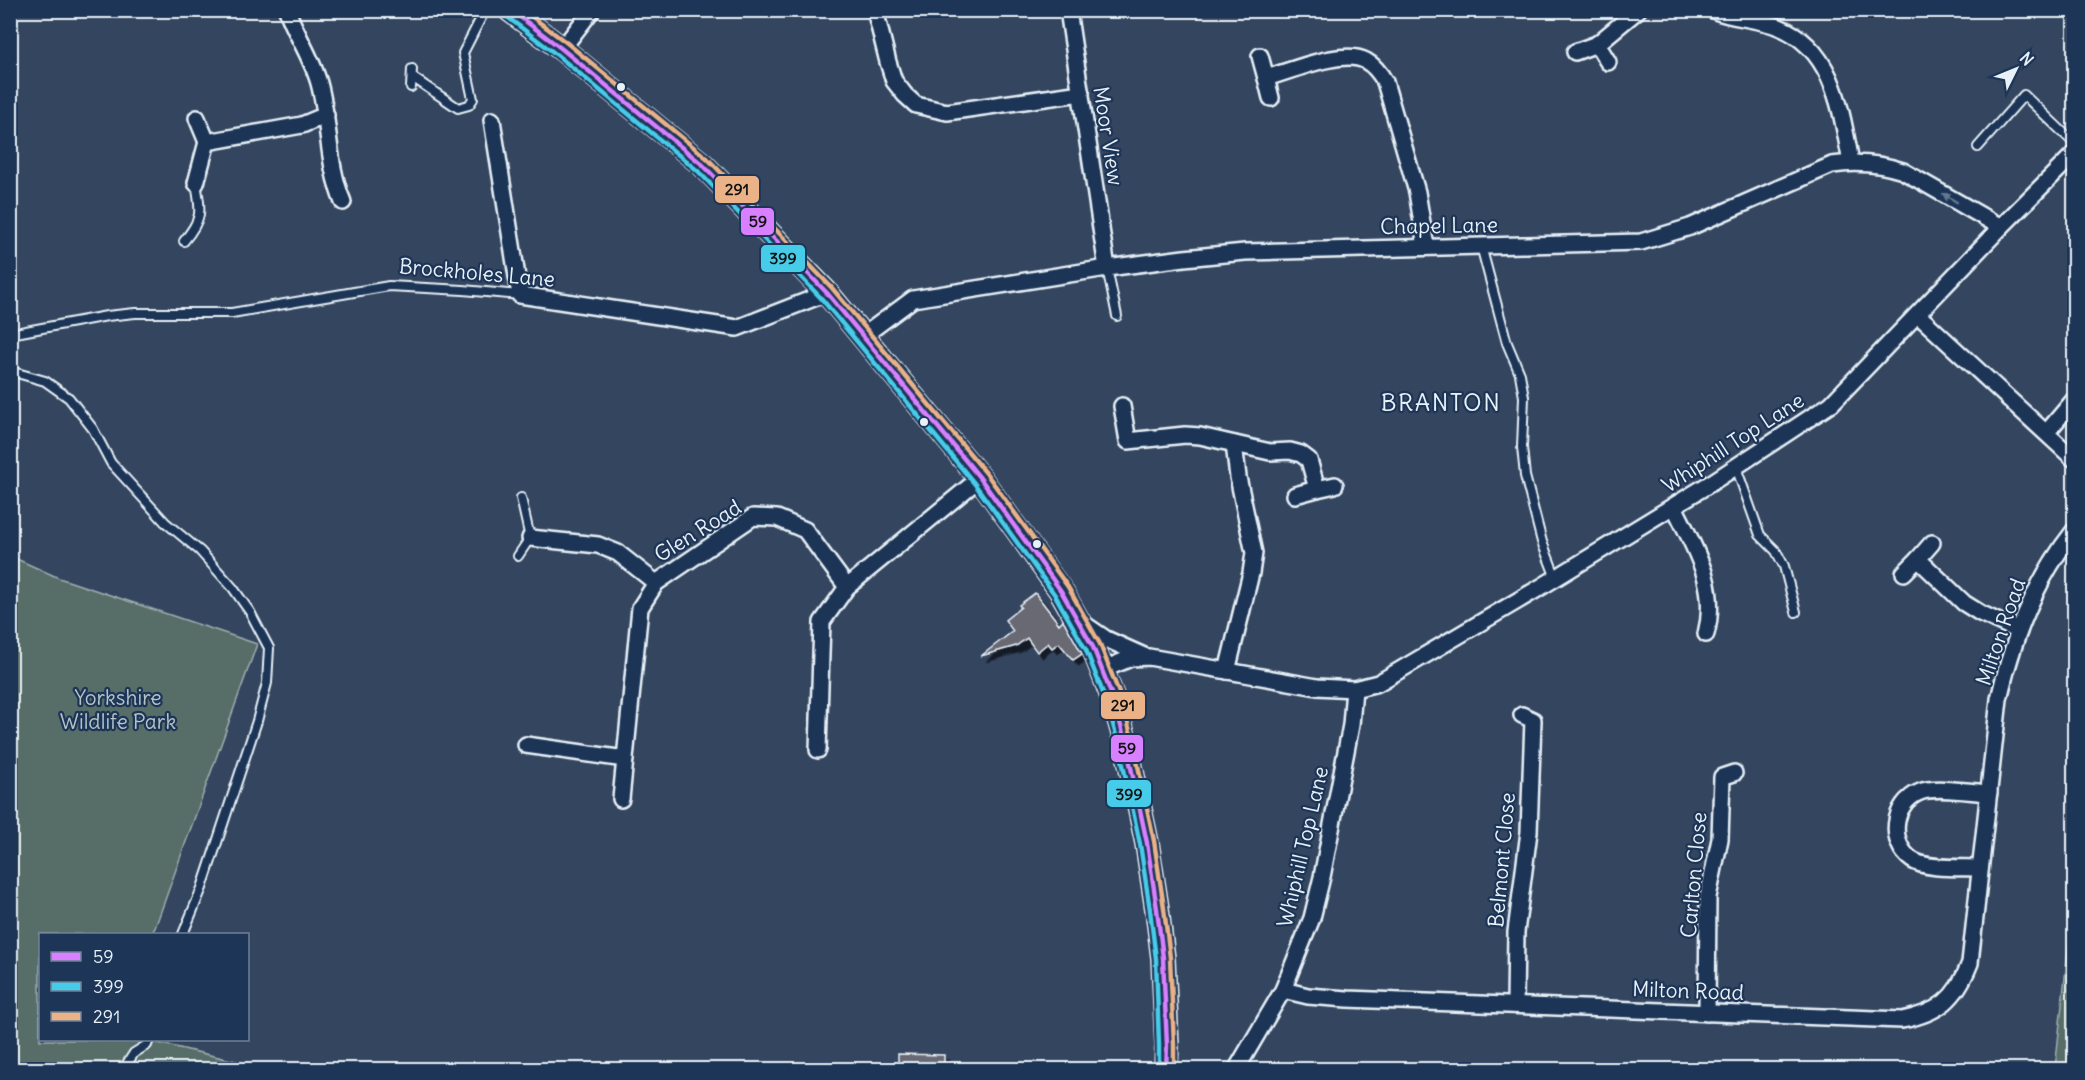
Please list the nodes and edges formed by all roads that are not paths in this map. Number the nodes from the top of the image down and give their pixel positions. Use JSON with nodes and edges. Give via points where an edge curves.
{"nodes":[{"id":1,"x":485,"y":10,"type":"edge"},
{"id":2,"x":510,"y":10,"type":"edge"},
{"id":3,"x":592,"y":10,"type":"edge"},
{"id":4,"x":875,"y":10,"type":"edge"},
{"id":5,"x":1068,"y":10,"type":"edge"},
{"id":6,"x":1638,"y":10,"type":"edge"},
{"id":7,"x":1713,"y":10,"type":"edge"},
{"id":8,"x":1762,"y":16,"type":"edge"},
{"id":9,"x":289,"y":17,"type":"edge"},
{"id":10,"x":1597,"y":44,"type":"junction"},
{"id":11,"x":562,"y":49,"type":"junction"},
{"id":12,"x":1575,"y":52,"type":"dead end"},
{"id":13,"x":1260,"y":56,"type":"dead end"},
{"id":14,"x":1608,"y":62,"type":"dead end"},
{"id":15,"x":1266,"y":78,"type":"junction"},
{"id":16,"x":411,"y":87,"type":"dead end"},
{"id":17,"x":1081,"y":93,"type":"junction"},
{"id":18,"x":1271,"y":98,"type":"dead end"},
{"id":19,"x":326,"y":115,"type":"junction"},
{"id":20,"x":197,"y":118,"type":"dead end"},
{"id":21,"x":492,"y":120,"type":"dead end"},
{"id":22,"x":207,"y":142,"type":"junction"},
{"id":23,"x":2074,"y":143,"type":"edge"},
{"id":24,"x":1978,"y":147,"type":"dead end"},
{"id":25,"x":2074,"y":154,"type":"edge"},
{"id":26,"x":1851,"y":162,"type":"junction"},
{"id":27,"x":196,"y":183,"type":"joint"},
{"id":28,"x":343,"y":202,"type":"dead end"},
{"id":29,"x":2001,"y":227,"type":"junction"},
{"id":30,"x":184,"y":241,"type":"dead end"},
{"id":31,"x":1481,"y":246,"type":"junction"},
{"id":32,"x":1425,"y":247,"type":"junction"},
{"id":33,"x":1107,"y":268,"type":"junction"},
{"id":34,"x":828,"y":293,"type":"junction"},
{"id":35,"x":520,"y":295,"type":"junction"},
{"id":36,"x":1918,"y":315,"type":"junction"},
{"id":37,"x":1117,"y":316,"type":"dead end"},
{"id":38,"x":10,"y":334,"type":"edge"},
{"id":39,"x":863,"y":336,"type":"junction"},
{"id":40,"x":10,"y":371,"type":"edge"},
{"id":41,"x":2074,"y":400,"type":"edge"},
{"id":42,"x":1122,"y":406,"type":"dead end"},
{"id":43,"x":2047,"y":432,"type":"junction"},
{"id":44,"x":1234,"y":444,"type":"junction"},
{"id":45,"x":2074,"y":459,"type":"edge"},
{"id":46,"x":1736,"y":468,"type":"junction"},
{"id":47,"x":980,"y":478,"type":"junction"},
{"id":48,"x":1335,"y":485,"type":"dead end"},
{"id":49,"x":1317,"y":489,"type":"junction"},
{"id":50,"x":1295,"y":495,"type":"dead end"},
{"id":51,"x":521,"y":498,"type":"dead end"},
{"id":52,"x":1674,"y":506,"type":"junction"},
{"id":53,"x":2074,"y":531,"type":"edge"},
{"id":54,"x":530,"y":538,"type":"junction"},
{"id":55,"x":1932,"y":543,"type":"dead end"},
{"id":56,"x":518,"y":556,"type":"dead end"},
{"id":57,"x":1918,"y":559,"type":"junction"},
{"id":58,"x":1904,"y":573,"type":"dead end"},
{"id":59,"x":1556,"y":578,"type":"junction"},
{"id":60,"x":656,"y":583,"type":"junction"},
{"id":61,"x":847,"y":586,"type":"junction"},
{"id":62,"x":1796,"y":612,"type":"dead end"},
{"id":63,"x":1079,"y":620,"type":"junction"},
{"id":64,"x":2019,"y":631,"type":"junction"},
{"id":65,"x":1706,"y":634,"type":"dead end"},
{"id":66,"x":1147,"y":657,"type":"junction"},
{"id":67,"x":1102,"y":670,"type":"junction"},
{"id":68,"x":1227,"y":671,"type":"junction"},
{"id":69,"x":1354,"y":689,"type":"junction"},
{"id":70,"x":1533,"y":717,"type":"dead end"},
{"id":71,"x":526,"y":745,"type":"dead end"},
{"id":72,"x":818,"y":750,"type":"dead end"},
{"id":73,"x":625,"y":759,"type":"junction"},
{"id":74,"x":1722,"y":774,"type":"dead end"},
{"id":75,"x":1989,"y":793,"type":"junction"},
{"id":76,"x":621,"y":799,"type":"dead end"},
{"id":77,"x":1980,"y":868,"type":"junction"},
{"id":78,"x":183,"y":933,"type":"edge"},
{"id":79,"x":1284,"y":990,"type":"junction"},
{"id":80,"x":1515,"y":1005,"type":"junction"},
{"id":81,"x":1707,"y":1013,"type":"junction"},
{"id":82,"x":149,"y":1041,"type":"edge"},
{"id":83,"x":123,"y":1070,"type":"edge"},
{"id":84,"x":1166,"y":1070,"type":"edge"},
{"id":85,"x":1236,"y":1070,"type":"edge"}],
"edges":[{"from":1,"to":16,"type":"lane","via":[[463,53],[473,99],[469,105],[458,108],[412,73]]},
{"from":2,"to":11,"type":"main road"},
{"from":3,"to":11,"type":"street"},
{"from":4,"to":17,"type":"street","via":[[894,81],[916,105],[948,112]]},
{"from":5,"to":17,"type":"street","name":"Moor View"},
{"from":6,"to":10,"type":"street"},
{"from":7,"to":8,"type":"street"},
{"from":8,"to":26,"type":"street","via":[[1794,34],[1820,59],[1837,96]]},
{"from":9,"to":19,"type":"street","via":[[319,80]]},
{"from":10,"to":12,"type":"street"},
{"from":10,"to":14,"type":"street"},
{"from":11,"to":34,"type":"main road","via":[[704,165]]},
{"from":13,"to":15,"type":"street"},
{"from":15,"to":18,"type":"street"},
{"from":15,"to":32,"type":"street","via":[[1351,56],[1365,59],[1375,67],[1385,82],[1417,192]]},
{"from":17,"to":33,"type":"street","name":"Moor View"},
{"from":19,"to":22,"type":"street","via":[[302,125]]},
{"from":19,"to":28,"type":"street","via":[[334,181]]},
{"from":20,"to":22,"type":"street"},
{"from":21,"to":35,"type":"street"},
{"from":22,"to":27,"type":"street"},
{"from":23,"to":24,"type":"lane","via":[[2024,95]]},
{"from":25,"to":29,"type":"street","name":"Whiphill Top Lane"},
{"from":29,"to":26,"type":"street","name":"Chapel Lane","one_way":true,"via":[[1903,171]]},
{"from":26,"to":31,"type":"street","name":"Chapel Lane","via":[[1832,165],[1690,227],[1641,242]]},
{"from":27,"to":30,"type":"lane","via":[[200,207],[197,224]]},
{"from":29,"to":36,"type":"street","name":"Whiphill Top Lane"},
{"from":31,"to":32,"type":"street","name":"Chapel Lane"},
{"from":31,"to":59,"type":"lane","via":[[1507,343],[1520,374],[1525,476]]},
{"from":32,"to":33,"type":"street","name":"Chapel Lane","via":[[1245,252]]},
{"from":33,"to":37,"type":"lane"},
{"from":33,"to":39,"type":"street","name":"Chapel Lane","via":[[913,299]]},
{"from":34,"to":35,"type":"street","name":"Brockholes Lane","via":[[737,328]]},
{"from":34,"to":39,"type":"main road"},
{"from":35,"to":38,"type":"lane","name":"Brockholes Lane","via":[[389,286],[232,313],[135,313]]},
{"from":36,"to":43,"type":"street"},
{"from":36,"to":46,"type":"street","name":"Whiphill Top Lane","via":[[1831,404]]},
{"from":39,"to":47,"type":"main road"},
{"from":40,"to":78,"type":"lane","via":[[45,381],[69,398],[93,429],[111,463],[226,581],[250,612],[269,648],[267,683],[257,721]]},
{"from":41,"to":43,"type":"street"},
{"from":42,"to":44,"type":"street","via":[[1122,442],[1185,435]]},
{"from":43,"to":45,"type":"street"},
{"from":44,"to":49,"type":"street","via":[[1301,454],[1309,460]]},
{"from":44,"to":68,"type":"street","via":[[1254,553]]},
{"from":46,"to":52,"type":"street","name":"Whiphill Top Lane"},
{"from":46,"to":62,"type":"lane","via":[[1760,536],[1776,551],[1784,566]]},
{"from":47,"to":61,"type":"street"},
{"from":47,"to":63,"type":"main road"},
{"from":48,"to":49,"type":"street"},
{"from":49,"to":50,"type":"street"},
{"from":51,"to":54,"type":"lane"},
{"from":52,"to":59,"type":"street","name":"Whiphill Top Lane"},
{"from":52,"to":65,"type":"street","via":[[1708,581],[1717,620]]},
{"from":53,"to":64,"type":"street","name":"Milton Road","via":[[2043,575]]},
{"from":54,"to":56,"type":"lane"},
{"from":54,"to":60,"type":"street","via":[[598,545],[618,554]]},
{"from":55,"to":57,"type":"street"},
{"from":57,"to":58,"type":"street"},
{"from":57,"to":64,"type":"street","via":[[1964,603]]},
{"from":59,"to":69,"type":"street","name":"Whiphill Top Lane","via":[[1378,683]]},
{"from":60,"to":61,"type":"street","name":"Glen Road","via":[[753,517],[777,518],[805,530]]},
{"from":60,"to":73,"type":"street","name":"Glen Road","via":[[640,609]]},
{"from":61,"to":72,"type":"street","via":[[822,622]]},
{"from":63,"to":66,"type":"street","via":[[1106,639]]},
{"from":63,"to":67,"type":"main road"},
{"from":64,"to":75,"type":"street","name":"Milton Road","via":[[1999,699]]},
{"from":66,"to":67,"type":"street","name":"Whiphill Top Lane","via":[[1131,658]]},
{"from":66,"to":68,"type":"street","name":"Whiphill Top Lane"},
{"from":67,"to":84,"type":"main road","via":[[1126,744],[1147,843],[1163,958]]},
{"from":68,"to":69,"type":"street","name":"Whiphill Top Lane"},
{"from":69,"to":79,"type":"street","name":"Whiphill Top Lane","via":[[1351,725],[1322,877],[1312,918]]},
{"from":70,"to":80,"type":"street","name":"Belmont Close","via":[[1529,832],[1516,932]]},
{"from":71,"to":73,"type":"street"},
{"from":73,"to":76,"type":"street","name":"Glen Road"},
{"from":74,"to":81,"type":"street","name":"Carlton Close","via":[[1720,839],[1708,897]]},
{"from":75,"to":77,"type":"street","name":"Milton Road"},
{"from":75,"to":77,"type":"street","via":[[1921,792],[1909,798],[1895,824],[1903,851],[1912,860],[1923,865]]},
{"from":77,"to":81,"type":"street","name":"Milton Road","via":[[1970,963],[1951,998],[1936,1009],[1902,1020]]},
{"from":79,"to":80,"type":"street","name":"Milton Road","via":[[1347,999]]},
{"from":79,"to":85,"type":"street","name":"Whiphill Top Lane"},
{"from":80,"to":81,"type":"street","name":"Milton Road"},
{"from":82,"to":83,"type":"lane","via":[[134,1053]]}]}
